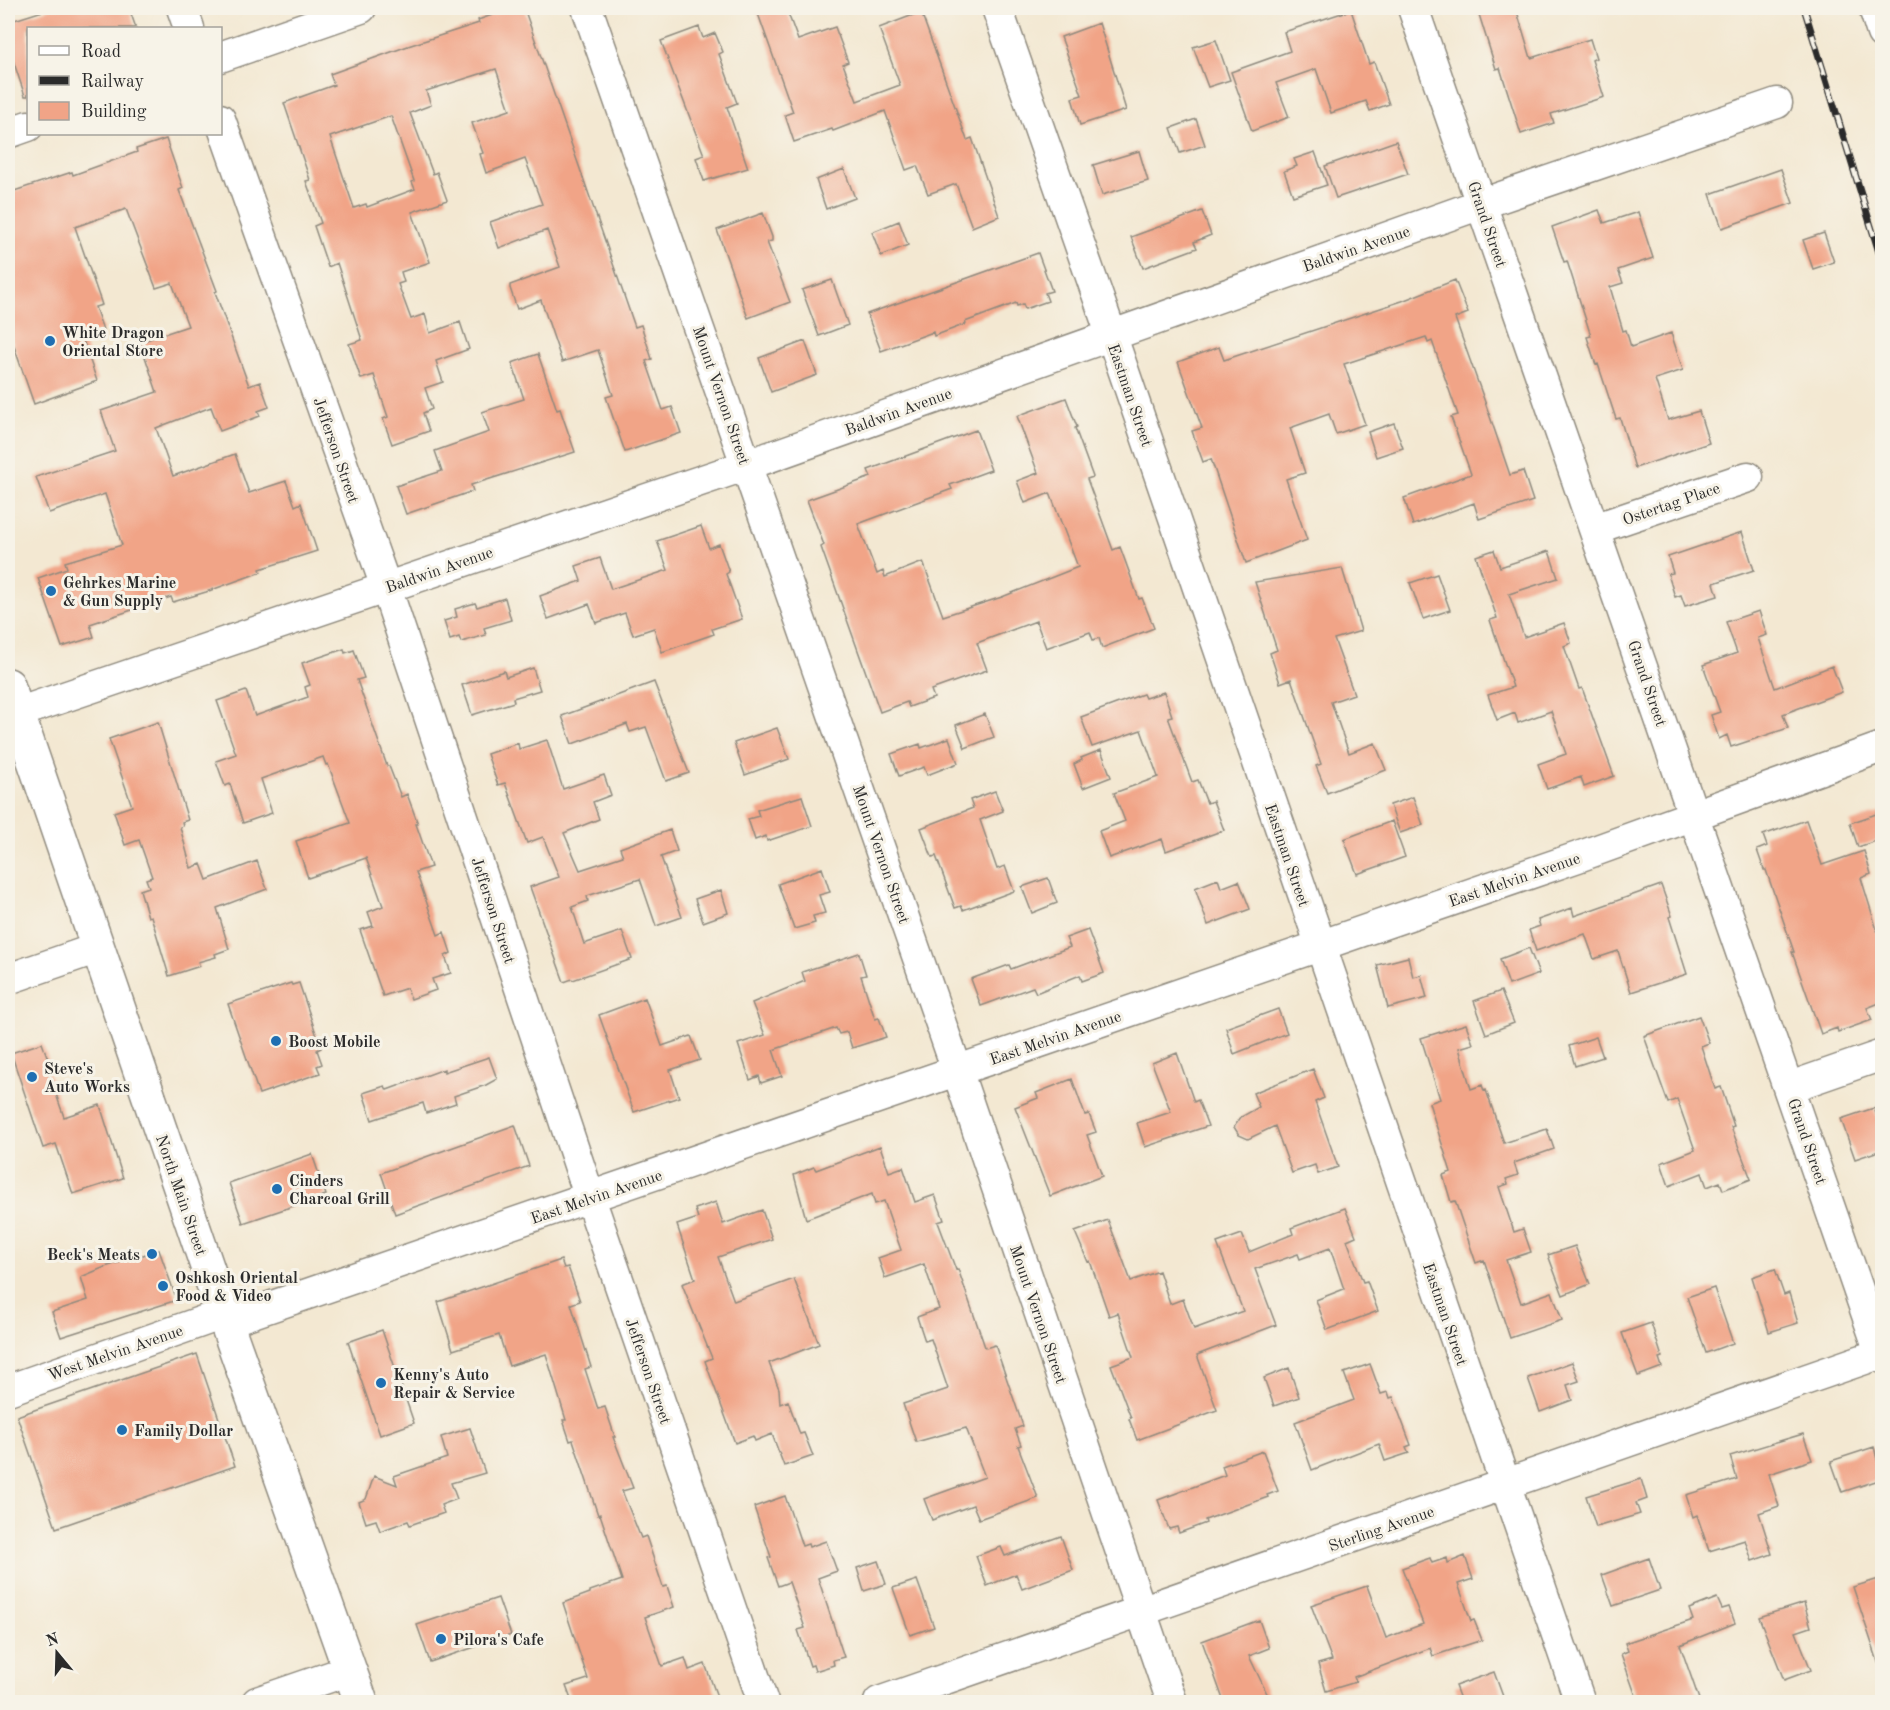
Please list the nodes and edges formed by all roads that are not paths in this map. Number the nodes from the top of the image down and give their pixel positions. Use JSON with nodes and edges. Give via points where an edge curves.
{"nodes":[{"id":1,"x":182,"y":8,"type":"edge"},
{"id":2,"x":361,"y":8,"type":"edge"},
{"id":3,"x":587,"y":8,"type":"edge"},
{"id":4,"x":997,"y":8,"type":"edge"},
{"id":5,"x":1413,"y":8,"type":"edge"},
{"id":6,"x":1874,"y":8,"type":"edge"},
{"id":7,"x":189,"y":27,"type":"edge"},
{"id":8,"x":1882,"y":33,"type":"edge"},
{"id":9,"x":222,"y":56,"type":"edge"},
{"id":10,"x":1777,"y":103,"type":"dead end"},
{"id":11,"x":222,"y":125,"type":"edge"},
{"id":12,"x":27,"y":126,"type":"edge"},
{"id":13,"x":8,"y":133,"type":"edge"},
{"id":14,"x":1481,"y":204,"type":"junction"},
{"id":15,"x":1111,"y":334,"type":"junction"},
{"id":16,"x":747,"y":465,"type":"junction"},
{"id":17,"x":1748,"y":477,"type":"dead end"},
{"id":18,"x":1594,"y":529,"type":"junction"},
{"id":19,"x":386,"y":587,"type":"junction"},
{"id":20,"x":12,"y":699,"type":"edge"},
{"id":21,"x":1882,"y":747,"type":"edge"},
{"id":22,"x":1694,"y":814,"type":"junction"},
{"id":23,"x":1319,"y":946,"type":"junction"},
{"id":24,"x":98,"y":948,"type":"junction"},
{"id":25,"x":8,"y":979,"type":"edge"},
{"id":26,"x":1882,"y":1055,"type":"edge"},
{"id":27,"x":957,"y":1070,"type":"junction"},
{"id":28,"x":1790,"y":1087,"type":"junction"},
{"id":29,"x":590,"y":1198,"type":"junction"},
{"id":30,"x":224,"y":1318,"type":"junction"},
{"id":31,"x":1882,"y":1355,"type":"edge"},
{"id":32,"x":8,"y":1390,"type":"edge"},
{"id":33,"x":1505,"y":1484,"type":"junction"},
{"id":34,"x":1140,"y":1613,"type":"junction"},
{"id":35,"x":350,"y":1670,"type":"junction"},
{"id":36,"x":257,"y":1702,"type":"edge"},
{"id":37,"x":361,"y":1702,"type":"edge"},
{"id":38,"x":762,"y":1702,"type":"edge"},
{"id":39,"x":879,"y":1702,"type":"edge"},
{"id":40,"x":1172,"y":1702,"type":"edge"},
{"id":41,"x":1580,"y":1702,"type":"edge"}],
"edges":[{"from":1,"to":7,"type":"street"},
{"from":2,"to":9,"type":"street"},
{"from":3,"to":16,"type":"street","name":"Mount Vernon Street"},
{"from":4,"to":15,"type":"street","name":"Eastman Street"},
{"from":5,"to":14,"type":"street","name":"Grand Street"},
{"from":6,"to":8,"type":"street"},
{"from":10,"to":14,"type":"street","name":"Baldwin Avenue"},
{"from":11,"to":19,"type":"street","name":"Jefferson Street"},
{"from":12,"to":13,"type":"street"},
{"from":14,"to":15,"type":"street","name":"Baldwin Avenue"},
{"from":14,"to":18,"type":"street","name":"Grand Street"},
{"from":15,"to":16,"type":"street","name":"Baldwin Avenue"},
{"from":15,"to":23,"type":"street","name":"Eastman Street"},
{"from":16,"to":19,"type":"street","name":"Baldwin Avenue"},
{"from":16,"to":27,"type":"street","name":"Mount Vernon Street"},
{"from":17,"to":18,"type":"street","name":"Ostertag Place"},
{"from":18,"to":22,"type":"street","name":"Grand Street"},
{"from":19,"to":20,"type":"street","name":"Baldwin Avenue"},
{"from":19,"to":29,"type":"street","name":"Jefferson Street"},
{"from":20,"to":24,"type":"main road","name":"North Main Street"},
{"from":21,"to":22,"type":"street","name":"East Melvin Avenue"},
{"from":22,"to":23,"type":"street","name":"East Melvin Avenue"},
{"from":22,"to":28,"type":"street","name":"Grand Street"},
{"from":23,"to":27,"type":"street","name":"East Melvin Avenue"},
{"from":23,"to":33,"type":"street","name":"Eastman Street"},
{"from":24,"to":25,"type":"street"},
{"from":24,"to":30,"type":"main road","name":"North Main Street"},
{"from":26,"to":28,"type":"street"},
{"from":27,"to":29,"type":"street","name":"East Melvin Avenue"},
{"from":27,"to":34,"type":"street","name":"Mount Vernon Street"},
{"from":28,"to":31,"type":"street","name":"Grand Street"},
{"from":29,"to":30,"type":"street","name":"East Melvin Avenue"},
{"from":29,"to":38,"type":"street","name":"Jefferson Street"},
{"from":30,"to":32,"type":"street","name":"West Melvin Avenue"},
{"from":30,"to":35,"type":"main road","name":"North Main Street"},
{"from":31,"to":33,"type":"street","name":"Sterling Avenue"},
{"from":33,"to":34,"type":"street","name":"Sterling Avenue"},
{"from":33,"to":41,"type":"street","name":"Eastman Street"},
{"from":34,"to":39,"type":"street","name":"Sterling Avenue"},
{"from":34,"to":40,"type":"street","name":"Mount Vernon Street"},
{"from":35,"to":36,"type":"street"},
{"from":35,"to":37,"type":"main road","name":"North Main Street"}]}
